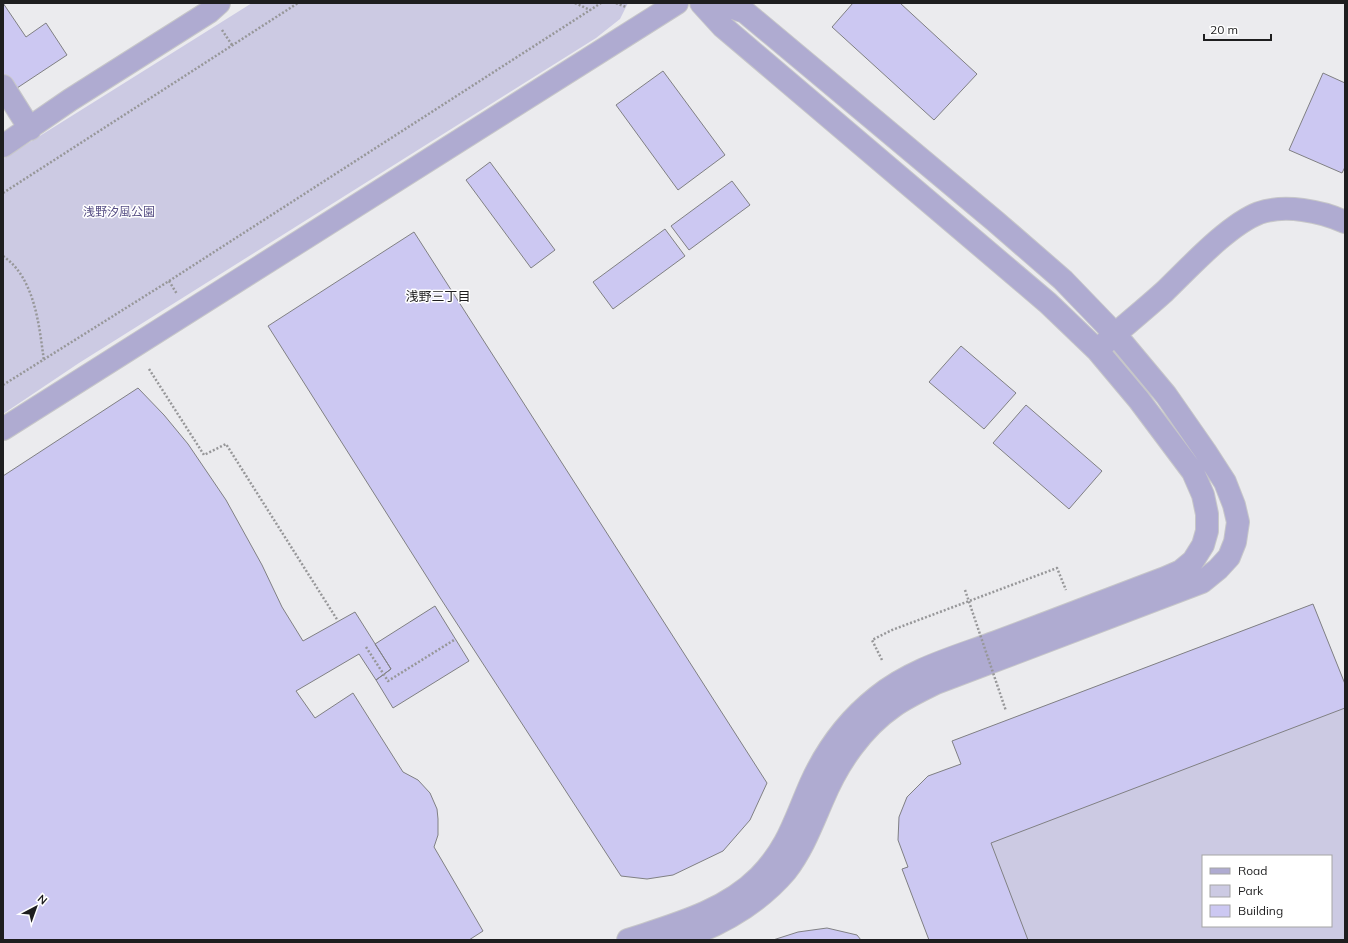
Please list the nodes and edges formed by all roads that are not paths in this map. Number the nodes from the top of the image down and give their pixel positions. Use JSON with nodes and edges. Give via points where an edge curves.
{"nodes":[{"id":1,"x":677,"y":3,"type":"edge"},
{"id":2,"x":701,"y":3,"type":"edge"},
{"id":3,"x":719,"y":3,"type":"edge"},
{"id":4,"x":218,"y":14,"type":"edge"},
{"id":5,"x":3,"y":86,"type":"edge"},
{"id":6,"x":30,"y":129,"type":"junction"},
{"id":7,"x":3,"y":146,"type":"edge"},
{"id":8,"x":1345,"y":222,"type":"edge"},
{"id":9,"x":1115,"y":334,"type":"junction"},
{"id":10,"x":1097,"y":350,"type":"junction"},
{"id":11,"x":3,"y":429,"type":"edge"},
{"id":12,"x":628,"y":940,"type":"edge"},
{"id":13,"x":677,"y":940,"type":"edge"}],
"edges":[{"from":1,"to":11,"type":"street"},
{"from":2,"to":10,"type":"street","via":[[722,26],[991,253]]},
{"from":3,"to":9,"type":"street","via":[[745,12],[1063,280]]},
{"from":4,"to":6,"type":"street","via":[[209,12],[70,100]]},
{"from":5,"to":6,"type":"street"},
{"from":6,"to":7,"type":"street"},
{"from":8,"to":9,"type":"street","via":[[1296,209],[1259,213],[1222,237]]},
{"from":9,"to":10,"type":"street"},
{"from":9,"to":13,"type":"street","via":[[1166,395],[1225,482],[1238,522],[1235,542],[1229,557],[1202,582],[936,683],[893,707],[858,740],[838,768],[800,851],[771,887],[736,914]]},
{"from":10,"to":12,"type":"street","via":[[1139,400],[1193,472],[1203,495],[1207,530],[1203,545],[1193,561],[1181,571],[1165,578],[919,672],[877,697],[837,738],[812,783],[783,847],[758,878],[710,910]]}]}
